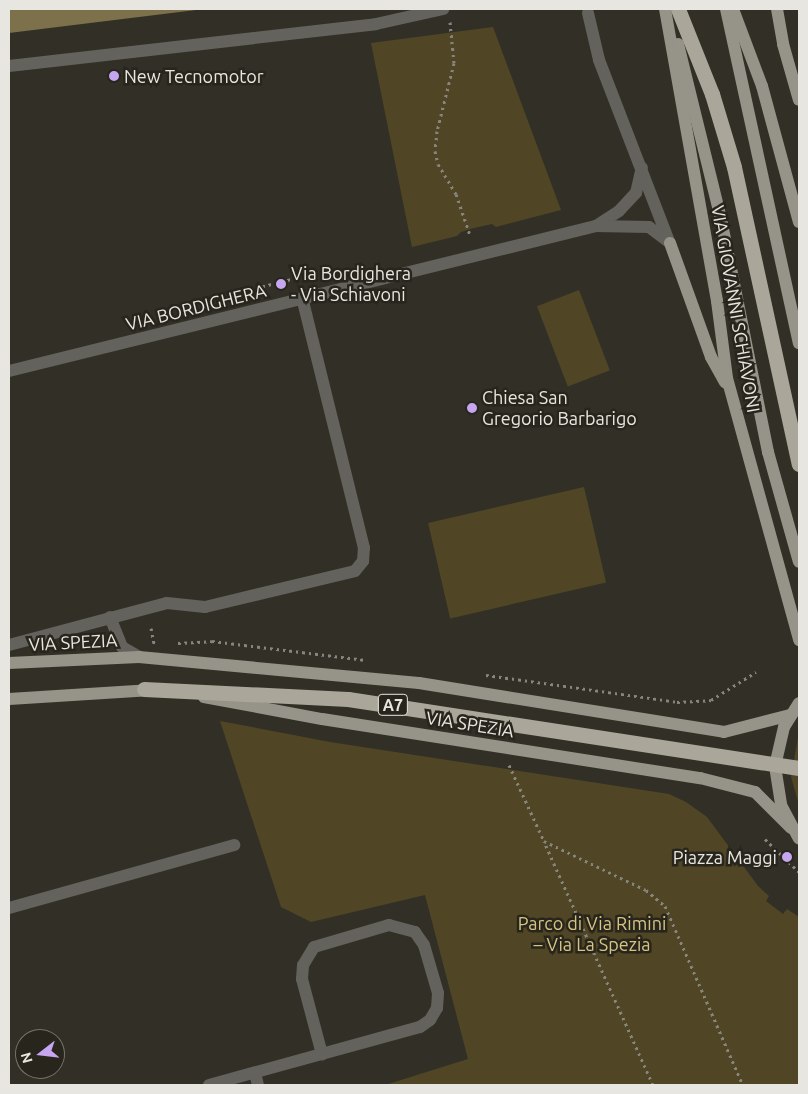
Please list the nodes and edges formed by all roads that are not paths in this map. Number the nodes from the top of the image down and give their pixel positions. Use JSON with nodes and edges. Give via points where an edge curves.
{"nodes":[{"id":1,"x":665,"y":9,"type":"edge"},
{"id":2,"x":670,"y":9,"type":"edge"},
{"id":3,"x":678,"y":9,"type":"edge"},
{"id":4,"x":726,"y":9,"type":"edge"},
{"id":5,"x":733,"y":9,"type":"edge"},
{"id":6,"x":777,"y":9,"type":"edge"},
{"id":7,"x":446,"y":10,"type":"edge"},
{"id":8,"x":585,"y":10,"type":"edge"},
{"id":9,"x":9,"y":66,"type":"edge"},
{"id":10,"x":799,"y":100,"type":"edge"},
{"id":11,"x":642,"y":168,"type":"junction"},
{"id":12,"x":799,"y":220,"type":"edge"},
{"id":13,"x":596,"y":226,"type":"junction"},
{"id":14,"x":670,"y":242,"type":"junction"},
{"id":15,"x":302,"y":298,"type":"junction"},
{"id":16,"x":799,"y":342,"type":"edge"},
{"id":17,"x":9,"y":371,"type":"edge"},
{"id":18,"x":730,"y":388,"type":"junction"},
{"id":19,"x":799,"y":464,"type":"edge"},
{"id":20,"x":799,"y":562,"type":"edge"},
{"id":21,"x":110,"y":617,"type":"junction"},
{"id":22,"x":799,"y":640,"type":"edge"},
{"id":23,"x":9,"y":645,"type":"edge"},
{"id":24,"x":139,"y":657,"type":"junction"},
{"id":25,"x":9,"y":663,"type":"edge"},
{"id":26,"x":144,"y":689,"type":"junction"},
{"id":27,"x":9,"y":699,"type":"edge"},
{"id":28,"x":799,"y":703,"type":"edge"},
{"id":29,"x":790,"y":715,"type":"junction"},
{"id":30,"x":799,"y":768,"type":"edge"},
{"id":31,"x":791,"y":828,"type":"junction"},
{"id":32,"x":799,"y":839,"type":"edge"},
{"id":33,"x":234,"y":845,"type":"dead end"},
{"id":34,"x":9,"y":908,"type":"edge"},
{"id":35,"x":322,"y":1054,"type":"junction"},
{"id":36,"x":255,"y":1072,"type":"junction"},
{"id":37,"x":209,"y":1085,"type":"edge"},
{"id":38,"x":258,"y":1085,"type":"edge"}],
"edges":[{"from":1,"to":18,"type":"main road","name":"VIA GIOVANNI SCHIAVONI"},
{"from":2,"to":20,"type":"main road","via":[[721,219],[766,443]]},
{"from":3,"to":19,"type":"highway","via":[[712,94],[732,158]]},
{"from":4,"to":16,"type":"main road"},
{"from":5,"to":12,"type":"main road","via":[[762,86]]},
{"from":6,"to":10,"type":"main road"},
{"from":7,"to":9,"type":"street","via":[[376,24]]},
{"from":8,"to":11,"type":"street","via":[[599,60]]},
{"from":11,"to":13,"type":"street","name":"VIA BORDIGHERA","via":[[636,193]]},
{"from":11,"to":14,"type":"street"},
{"from":13,"to":14,"type":"street","name":"VIA BORDIGHERA","via":[[649,227]]},
{"from":13,"to":15,"type":"street","name":"VIA BORDIGHERA"},
{"from":14,"to":18,"type":"main road","via":[[711,357]]},
{"from":15,"to":17,"type":"street","name":"VIA BORDIGHERA"},
{"from":15,"to":21,"type":"street","name":"VIA SPEZIA","via":[[364,548],[363,561],[355,571],[206,607],[167,603]]},
{"from":18,"to":22,"type":"main road","name":"VIA GIOVANNI SCHIAVONI"},
{"from":21,"to":23,"type":"street","name":"VIA SPEZIA"},
{"from":21,"to":24,"type":"street","name":"VIA SPEZIA","via":[[122,647]]},
{"from":24,"to":25,"type":"main road","name":"VIA SPEZIA"},
{"from":24,"to":29,"type":"main road","name":"VIA SPEZIA","via":[[419,683],[724,732]]},
{"from":26,"to":27,"type":"main road","name":"VIA SPEZIA"},
{"from":26,"to":30,"type":"highway","number":"A7","via":[[348,699]]},
{"from":26,"to":31,"type":"main road","name":"VIA SPEZIA","via":[[700,778],[755,792]]},
{"from":28,"to":29,"type":"main road"},
{"from":29,"to":31,"type":"main road","via":[[780,739],[775,766],[777,792]]},
{"from":31,"to":32,"type":"main road"},
{"from":33,"to":34,"type":"street"},
{"from":35,"to":35,"type":"street","via":[[420,1027],[430,1020],[437,1008],[438,993],[424,945],[415,932],[389,924],[314,948],[303,965],[302,979]]},
{"from":35,"to":36,"type":"street"},
{"from":36,"to":37,"type":"street"},
{"from":36,"to":38,"type":"street"}]}
